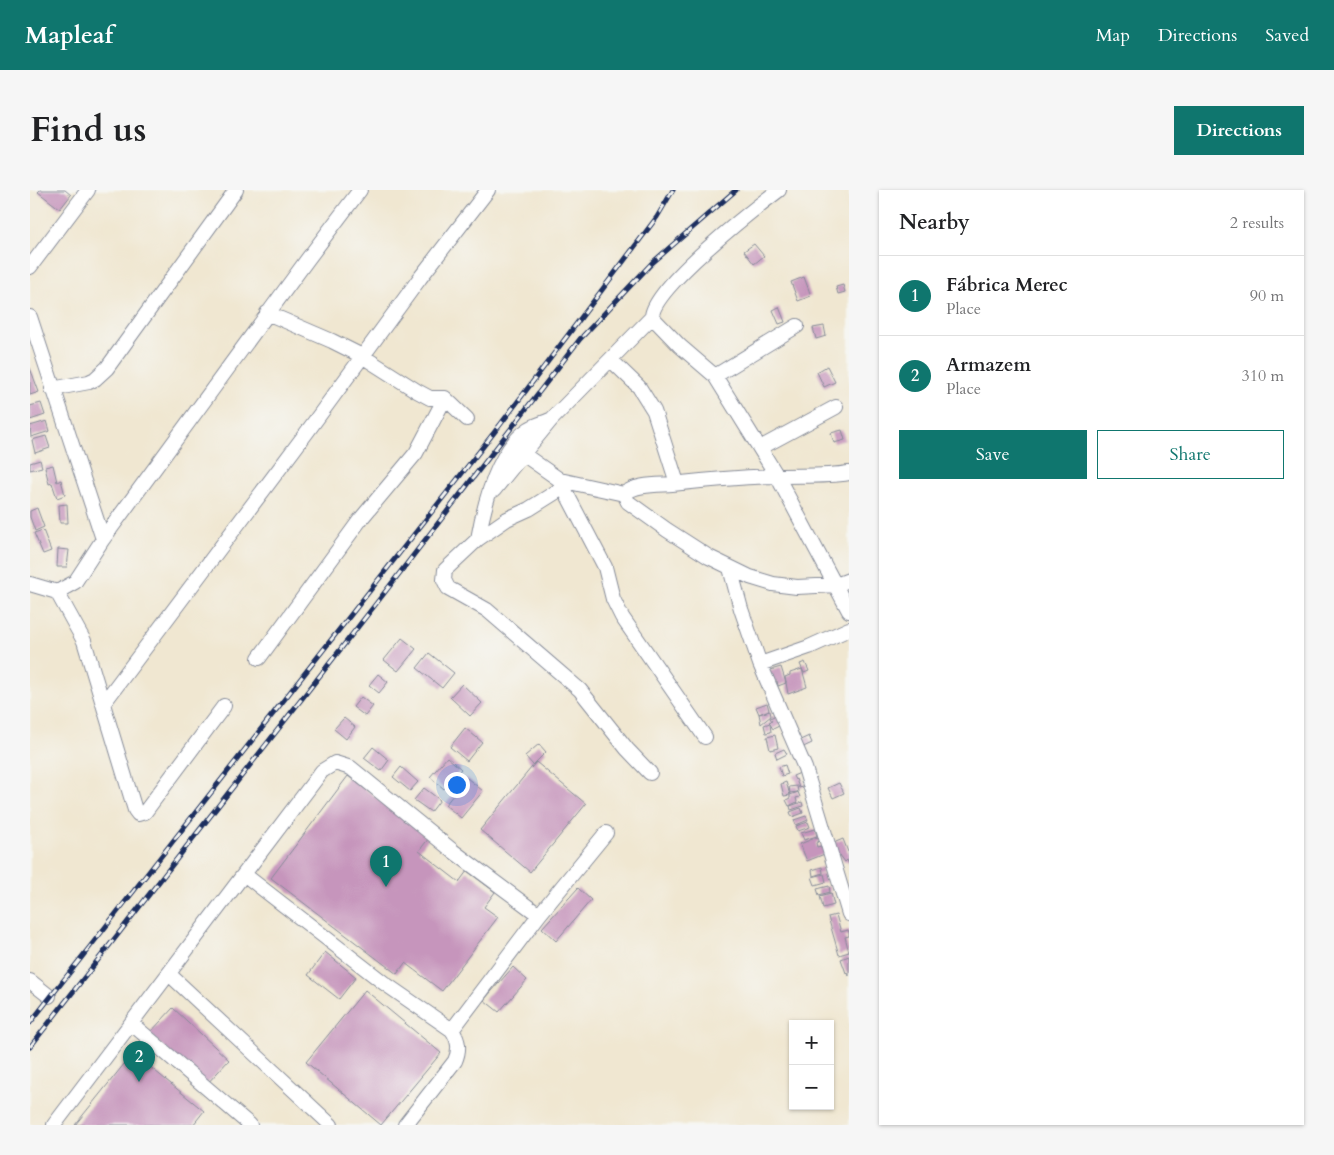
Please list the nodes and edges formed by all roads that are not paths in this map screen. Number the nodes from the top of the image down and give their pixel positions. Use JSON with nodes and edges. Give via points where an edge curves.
{"nodes":[{"id":1,"x":88,"y":190,"type":"edge"},
{"id":2,"x":236,"y":190,"type":"edge"},
{"id":3,"x":360,"y":190,"type":"edge"},
{"id":4,"x":488,"y":190,"type":"edge"},
{"id":5,"x":779,"y":190,"type":"edge"},
{"id":6,"x":30,"y":267,"type":"edge"},
{"id":7,"x":267,"y":313,"type":"junction"},
{"id":8,"x":30,"y":317,"type":"edge"},
{"id":9,"x":652,"y":317,"type":"junction"},
{"id":10,"x":797,"y":326,"type":"dead end"},
{"id":11,"x":362,"y":356,"type":"junction"},
{"id":12,"x":611,"y":360,"type":"junction"},
{"id":13,"x":715,"y":376,"type":"junction"},
{"id":14,"x":52,"y":389,"type":"junction"},
{"id":15,"x":446,"y":398,"type":"junction"},
{"id":16,"x":836,"y":406,"type":"dead end"},
{"id":17,"x":467,"y":419,"type":"dead end"},
{"id":18,"x":551,"y":420,"type":"junction"},
{"id":19,"x":760,"y":448,"type":"junction"},
{"id":20,"x":523,"y":454,"type":"junction"},
{"id":21,"x":849,"y":473,"type":"edge"},
{"id":22,"x":777,"y":476,"type":"junction"},
{"id":23,"x":676,"y":483,"type":"junction"},
{"id":24,"x":562,"y":484,"type":"junction"},
{"id":25,"x":624,"y":494,"type":"junction"},
{"id":26,"x":487,"y":499,"type":"junction"},
{"id":27,"x":103,"y":539,"type":"junction"},
{"id":28,"x":478,"y":539,"type":"junction"},
{"id":29,"x":730,"y":568,"type":"junction"},
{"id":30,"x":842,"y":582,"type":"edge"},
{"id":31,"x":30,"y":584,"type":"edge"},
{"id":32,"x":57,"y":592,"type":"junction"},
{"id":33,"x":849,"y":610,"type":"edge"},
{"id":34,"x":849,"y":629,"type":"edge"},
{"id":35,"x":259,"y":658,"type":"dead end"},
{"id":36,"x":760,"y":664,"type":"junction"},
{"id":37,"x":103,"y":704,"type":"junction"},
{"id":38,"x":224,"y":706,"type":"dead end"},
{"id":39,"x":705,"y":738,"type":"dead end"},
{"id":40,"x":650,"y":773,"type":"dead end"},
{"id":41,"x":606,"y":833,"type":"dead end"},
{"id":42,"x":245,"y":875,"type":"junction"},
{"id":43,"x":849,"y":914,"type":"edge"},
{"id":44,"x":539,"y":915,"type":"junction"},
{"id":45,"x":169,"y":974,"type":"junction"},
{"id":46,"x":30,"y":981,"type":"edge"},
{"id":47,"x":49,"y":996,"type":"dead end"},
{"id":48,"x":132,"y":1024,"type":"junction"},
{"id":49,"x":452,"y":1030,"type":"junction"},
{"id":50,"x":54,"y":1125,"type":"edge"},
{"id":51,"x":250,"y":1125,"type":"edge"},
{"id":52,"x":331,"y":1125,"type":"edge"},
{"id":53,"x":406,"y":1125,"type":"edge"}],
"edges":[{"from":1,"to":6,"type":"street"},
{"from":2,"to":14,"type":"street","via":[[108,368],[89,382]]},
{"from":3,"to":7,"type":"street"},
{"from":4,"to":11,"type":"street"},
{"from":5,"to":9,"type":"street","via":[[701,253],[659,298]]},
{"from":7,"to":11,"type":"street"},
{"from":7,"to":27,"type":"street"},
{"from":8,"to":14,"type":"street"},
{"from":9,"to":12,"type":"street"},
{"from":9,"to":13,"type":"street"},
{"from":10,"to":13,"type":"street"},
{"from":11,"to":15,"type":"street","via":[[417,392],[430,398]]},
{"from":11,"to":37,"type":"street"},
{"from":12,"to":18,"type":"street"},
{"from":12,"to":23,"type":"street","via":[[639,387],[654,411]]},
{"from":13,"to":19,"type":"street"},
{"from":14,"to":27,"type":"street"},
{"from":15,"to":17,"type":"street"},
{"from":15,"to":35,"type":"street","via":[[416,452],[360,520]]},
{"from":16,"to":19,"type":"street"},
{"from":18,"to":20,"type":"street"},
{"from":18,"to":26,"type":"street","via":[[530,428],[522,435],[497,471]]},
{"from":19,"to":22,"type":"street"},
{"from":20,"to":24,"type":"street"},
{"from":20,"to":26,"type":"street"},
{"from":21,"to":22,"type":"street"},
{"from":22,"to":23,"type":"street"},
{"from":22,"to":30,"type":"street"},
{"from":23,"to":25,"type":"street","via":[[630,490]]},
{"from":24,"to":25,"type":"street"},
{"from":24,"to":28,"type":"street","via":[[529,509],[507,519]]},
{"from":24,"to":39,"type":"street","via":[[605,567],[613,599],[622,617]]},
{"from":25,"to":29,"type":"street","via":[[628,502],[667,530]]},
{"from":26,"to":28,"type":"street"},
{"from":27,"to":32,"type":"street","via":[[75,582]]},
{"from":28,"to":40,"type":"street","via":[[446,570],[444,580],[448,588],[487,610],[580,690],[627,750]]},
{"from":29,"to":30,"type":"street","via":[[773,584],[797,588]]},
{"from":29,"to":36,"type":"street"},
{"from":30,"to":33,"type":"street"},
{"from":31,"to":32,"type":"street"},
{"from":32,"to":37,"type":"street","via":[[84,641]]},
{"from":34,"to":36,"type":"street"},
{"from":36,"to":43,"type":"street","via":[[805,768]]},
{"from":37,"to":38,"type":"street","via":[[138,814],[145,812]]},
{"from":41,"to":44,"type":"street"},
{"from":42,"to":44,"type":"street","via":[[322,771],[336,763],[351,768],[452,851]]},
{"from":42,"to":45,"type":"street"},
{"from":42,"to":49,"type":"street","via":[[384,983]]},
{"from":44,"to":49,"type":"street"},
{"from":45,"to":48,"type":"street"},
{"from":45,"to":52,"type":"street"},
{"from":46,"to":47,"type":"street"},
{"from":48,"to":50,"type":"street"},
{"from":48,"to":51,"type":"street"},
{"from":49,"to":53,"type":"street","via":[[459,1050],[455,1061]]}]}
